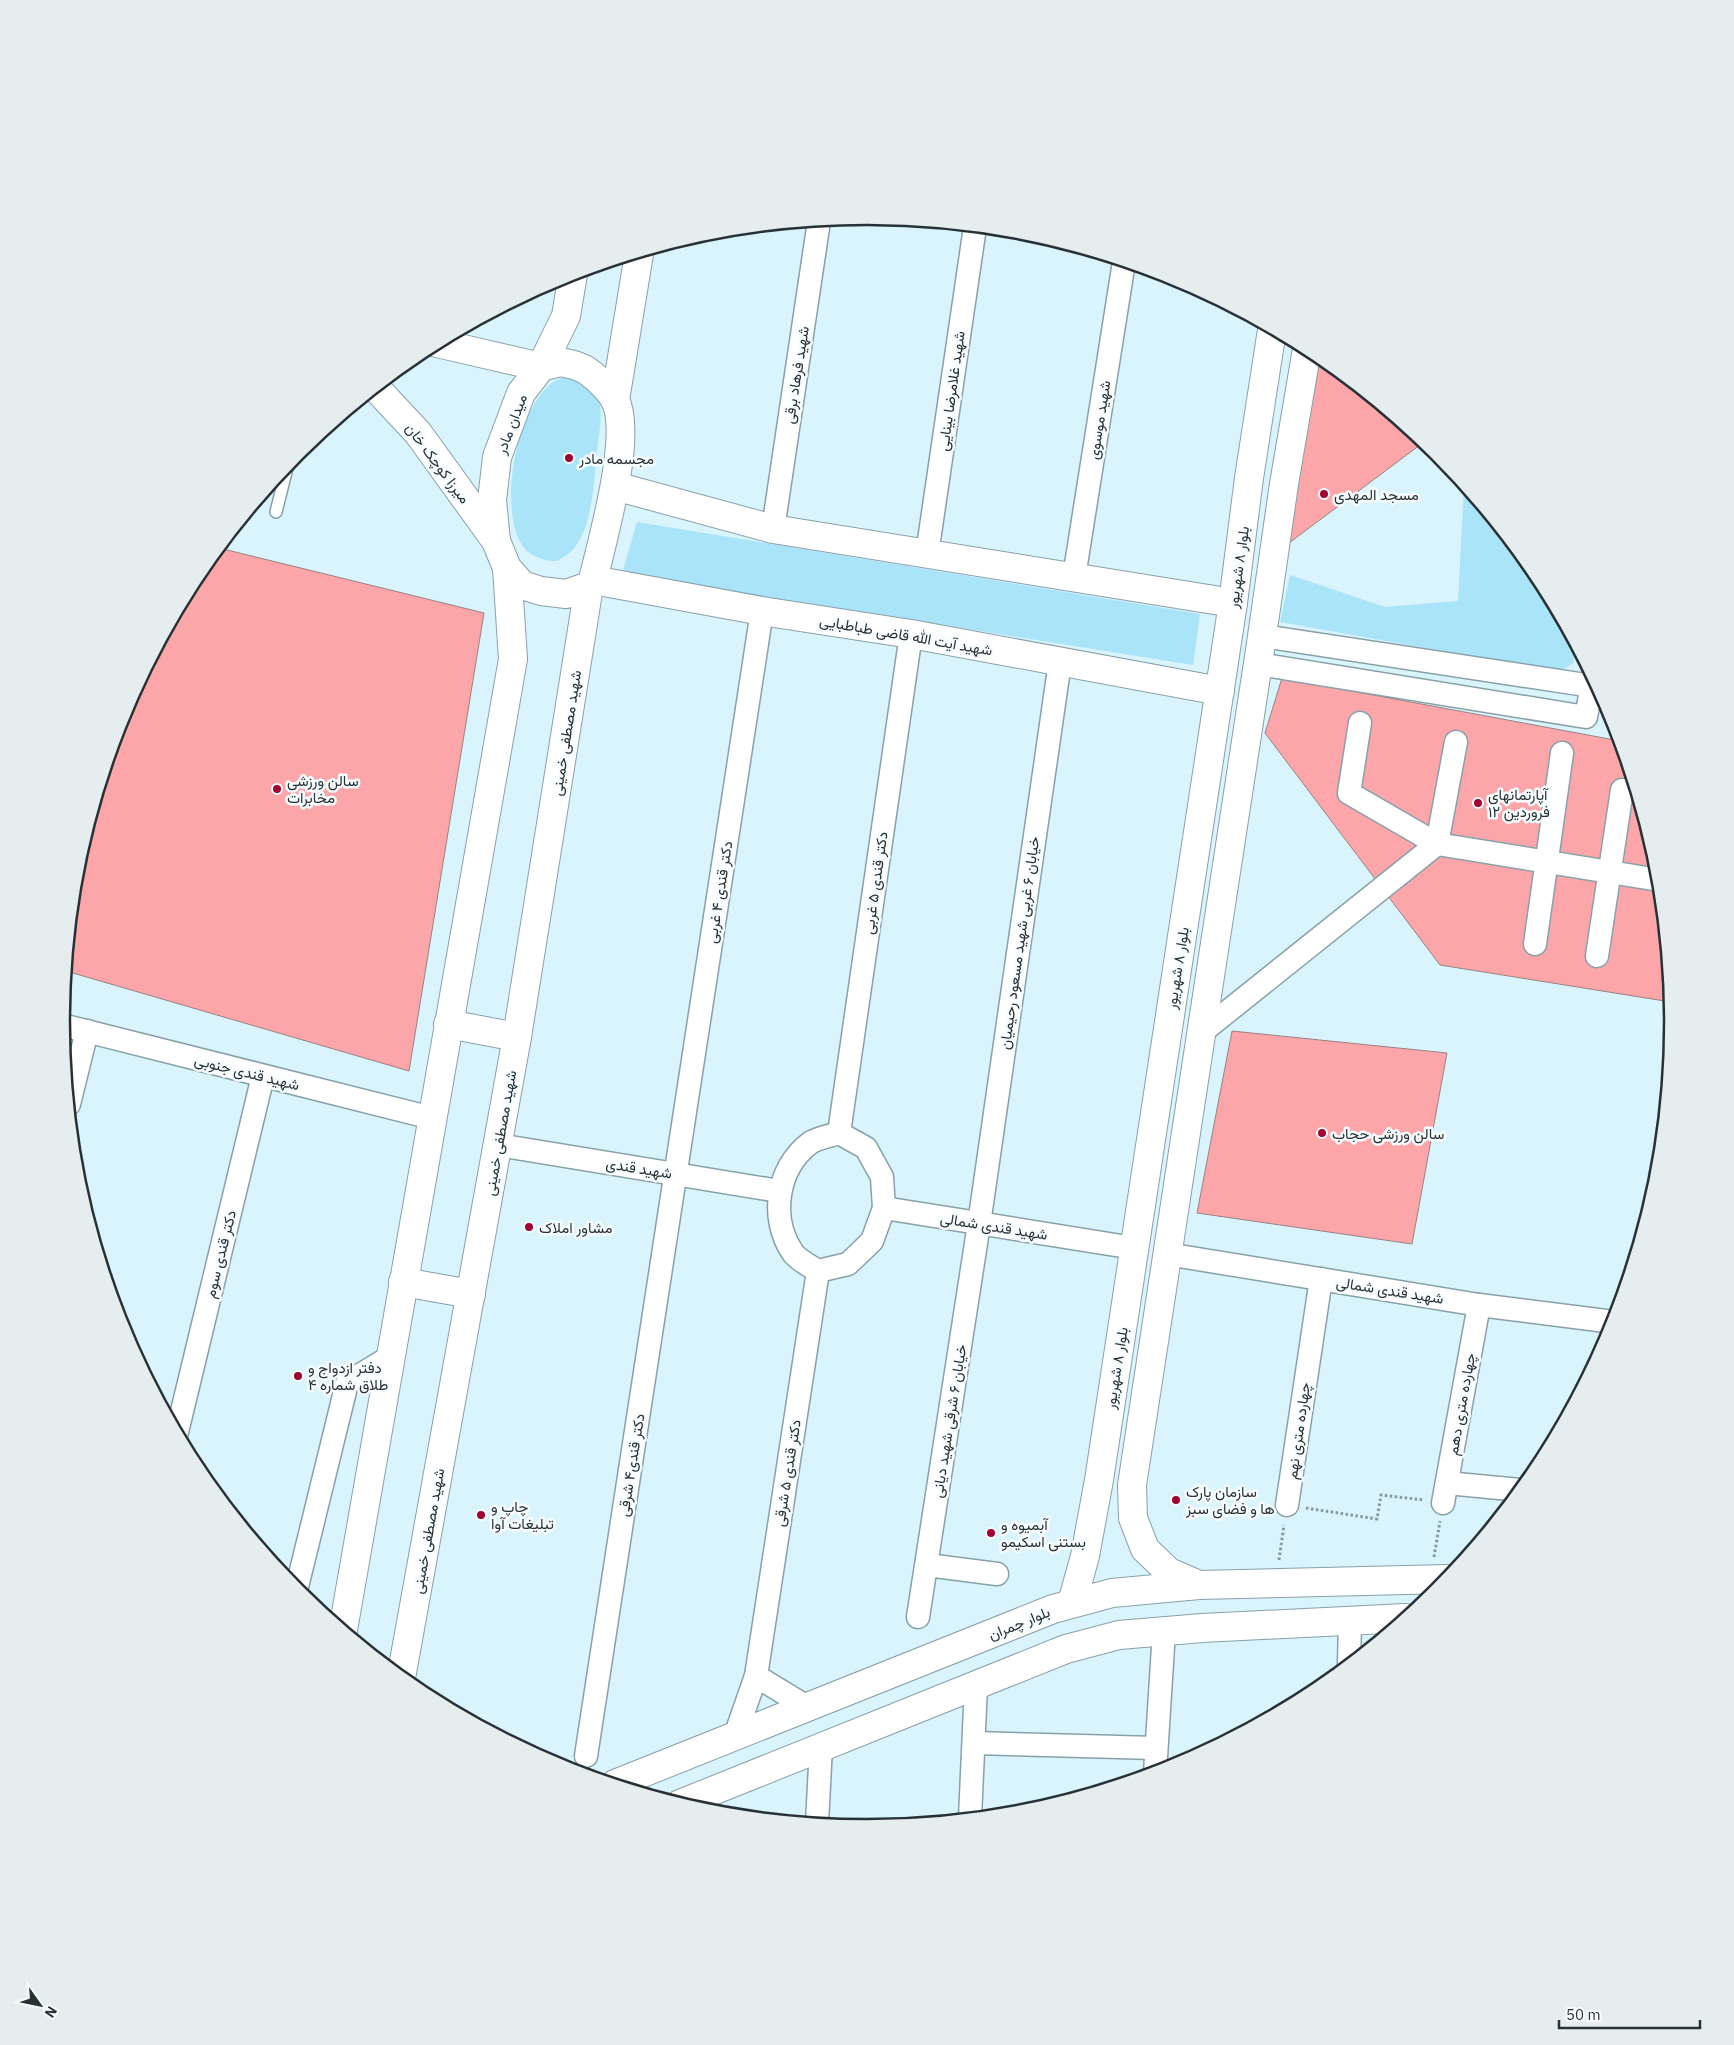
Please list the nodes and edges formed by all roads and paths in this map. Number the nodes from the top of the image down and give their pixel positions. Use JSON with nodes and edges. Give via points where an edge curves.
{"nodes":[{"id":1,"x":818,"y":227,"type":"edge"},
{"id":2,"x":974,"y":233,"type":"edge"},
{"id":3,"x":639,"y":260,"type":"edge"},
{"id":4,"x":1123,"y":268,"type":"edge"},
{"id":5,"x":572,"y":282,"type":"edge"},
{"id":6,"x":1271,"y":335,"type":"edge"},
{"id":7,"x":447,"y":345,"type":"edge"},
{"id":8,"x":1306,"y":357,"type":"edge"},
{"id":9,"x":540,"y":367,"type":"junction"},
{"id":10,"x":380,"y":392,"type":"edge"},
{"id":11,"x":615,"y":400,"type":"junction"},
{"id":12,"x":1249,"y":478,"type":"junction"},
{"id":13,"x":284,"y":479,"type":"edge"},
{"id":14,"x":1284,"y":484,"type":"junction"},
{"id":15,"x":615,"y":486,"type":"junction"},
{"id":16,"x":276,"y":512,"type":"dead end"},
{"id":17,"x":773,"y":529,"type":"junction"},
{"id":18,"x":496,"y":541,"type":"junction"},
{"id":19,"x":927,"y":554,"type":"junction"},
{"id":20,"x":507,"y":568,"type":"junction"},
{"id":21,"x":1074,"y":578,"type":"junction"},
{"id":22,"x":591,"y":583,"type":"junction"},
{"id":23,"x":1223,"y":601,"type":"junction"},
{"id":24,"x":762,"y":611,"type":"junction"},
{"id":25,"x":911,"y":634,"type":"junction"},
{"id":26,"x":1262,"y":636,"type":"junction"},
{"id":27,"x":1060,"y":662,"type":"junction"},
{"id":28,"x":1258,"y":664,"type":"junction"},
{"id":29,"x":1587,"y":681,"type":"edge"},
{"id":30,"x":1208,"y":689,"type":"junction"},
{"id":31,"x":1591,"y":691,"type":"edge"},
{"id":32,"x":1360,"y":723,"type":"dead end"},
{"id":33,"x":1456,"y":742,"type":"dead end"},
{"id":34,"x":1562,"y":753,"type":"dead end"},
{"id":35,"x":1622,"y":790,"type":"dead end"},
{"id":36,"x":1436,"y":844,"type":"junction"},
{"id":37,"x":1547,"y":862,"type":"junction"},
{"id":38,"x":1610,"y":872,"type":"junction"},
{"id":39,"x":1651,"y":879,"type":"edge"},
{"id":40,"x":1187,"y":905,"type":"junction"},
{"id":41,"x":1220,"y":910,"type":"junction"},
{"id":42,"x":1535,"y":944,"type":"dead end"},
{"id":43,"x":1597,"y":956,"type":"dead end"},
{"id":44,"x":448,"y":1024,"type":"junction"},
{"id":45,"x":70,"y":1027,"type":"edge"},
{"id":46,"x":87,"y":1031,"type":"junction"},
{"id":47,"x":1202,"y":1032,"type":"junction"},
{"id":48,"x":517,"y":1036,"type":"junction"},
{"id":49,"x":263,"y":1076,"type":"junction"},
{"id":50,"x":73,"y":1087,"type":"edge"},
{"id":51,"x":432,"y":1118,"type":"junction"},
{"id":52,"x":839,"y":1133,"type":"junction"},
{"id":53,"x":498,"y":1145,"type":"junction"},
{"id":54,"x":675,"y":1174,"type":"junction"},
{"id":55,"x":779,"y":1191,"type":"junction"},
{"id":56,"x":884,"y":1208,"type":"junction"},
{"id":57,"x":979,"y":1224,"type":"junction"},
{"id":58,"x":1134,"y":1248,"type":"junction"},
{"id":59,"x":1167,"y":1254,"type":"junction"},
{"id":60,"x":818,"y":1271,"type":"junction"},
{"id":61,"x":1320,"y":1279,"type":"junction"},
{"id":62,"x":403,"y":1282,"type":"junction"},
{"id":63,"x":471,"y":1294,"type":"junction"},
{"id":64,"x":1478,"y":1305,"type":"junction"},
{"id":65,"x":1605,"y":1321,"type":"edge"},
{"id":66,"x":390,"y":1358,"type":"junction"},
{"id":67,"x":1117,"y":1359,"type":"junction"},
{"id":68,"x":1150,"y":1364,"type":"junction"},
{"id":69,"x":179,"y":1424,"type":"edge"},
{"id":70,"x":1512,"y":1490,"type":"edge"},
{"id":71,"x":1445,"y":1493,"type":"junction"},
{"id":72,"x":1287,"y":1505,"type":"junction"},
{"id":73,"x":927,"y":1565,"type":"junction"},
{"id":74,"x":997,"y":1574,"type":"dead end"},
{"id":75,"x":1439,"y":1577,"type":"edge"},
{"id":76,"x":1437,"y":1579,"type":"edge"},
{"id":77,"x":298,"y":1581,"type":"edge"},
{"id":78,"x":1275,"y":1583,"type":"junction"},
{"id":79,"x":1199,"y":1585,"type":"junction"},
{"id":80,"x":1072,"y":1604,"type":"junction"},
{"id":81,"x":918,"y":1618,"type":"dead end"},
{"id":82,"x":1396,"y":1619,"type":"edge"},
{"id":83,"x":1350,"y":1621,"type":"junction"},
{"id":84,"x":344,"y":1624,"type":"edge"},
{"id":85,"x":1164,"y":1631,"type":"junction"},
{"id":86,"x":1349,"y":1657,"type":"edge"},
{"id":87,"x":403,"y":1670,"type":"edge"},
{"id":88,"x":756,"y":1676,"type":"junction"},
{"id":89,"x":976,"y":1685,"type":"junction"},
{"id":90,"x":807,"y":1707,"type":"junction"},
{"id":91,"x":735,"y":1736,"type":"junction"},
{"id":92,"x":974,"y":1743,"type":"junction"},
{"id":93,"x":821,"y":1748,"type":"junction"},
{"id":94,"x":1156,"y":1748,"type":"junction"},
{"id":95,"x":586,"y":1756,"type":"dead end"},
{"id":96,"x":1155,"y":1765,"type":"edge"},
{"id":97,"x":623,"y":1781,"type":"edge"},
{"id":98,"x":692,"y":1799,"type":"edge"},
{"id":99,"x":970,"y":1813,"type":"edge"},
{"id":100,"x":817,"y":1818,"type":"edge"}],
"edges":[{"from":1,"to":17,"type":"street","name":"شهید فرهاد برقی"},
{"from":2,"to":19,"type":"street","name":"شهید غلامرضا بینایی"},
{"from":3,"to":11,"type":"main road"},
{"from":4,"to":21,"type":"street","name":"شهید موسوی"},
{"from":5,"to":9,"type":"main road","via":[[566,316]]},
{"from":6,"to":12,"type":"main road","name":"بلوار ۸ شهریور"},
{"from":7,"to":9,"type":"main road"},
{"from":8,"to":14,"type":"main road"},
{"from":9,"to":11,"type":"main road","via":[[561,362],[581,367],[598,380]]},
{"from":9,"to":18,"type":"main road","name":"میدان مادر","via":[[521,393],[497,457],[492,500]]},
{"from":10,"to":18,"type":"main road","name":"میرزا کوچک خان","via":[[418,433]]},
{"from":11,"to":15,"type":"main road","via":[[621,424]]},
{"from":12,"to":14,"type":"main road"},
{"from":12,"to":23,"type":"main road","name":"بلوار ۸ شهریور"},
{"from":13,"to":16,"type":"lane"},
{"from":14,"to":26,"type":"main road"},
{"from":15,"to":17,"type":"main road"},
{"from":15,"to":22,"type":"main road"},
{"from":17,"to":19,"type":"main road"},
{"from":18,"to":20,"type":"main road","name":"میدان مادر"},
{"from":19,"to":21,"type":"main road"},
{"from":20,"to":22,"type":"main road","name":"میدان مادر","via":[[522,584],[541,591],[566,594]]},
{"from":20,"to":44,"type":"main road","via":[[513,659]]},
{"from":21,"to":23,"type":"main road"},
{"from":22,"to":24,"type":"main road","name":"شهید آیت الله قاضی طباطبایی"},
{"from":22,"to":48,"type":"main road","name":"شهید مصطفی خمینی"},
{"from":23,"to":30,"type":"main road","name":"بلوار ۸ شهریور"},
{"from":24,"to":25,"type":"main road","name":"شهید آیت الله قاضی طباطبایی"},
{"from":24,"to":54,"type":"street","name":"دکتر قندی ۴ غربی"},
{"from":25,"to":27,"type":"main road","name":"شهید آیت الله قاضی طباطبایی"},
{"from":25,"to":52,"type":"street","name":"دکتر قندی ۵ غربی"},
{"from":26,"to":28,"type":"main road"},
{"from":26,"to":29,"type":"street"},
{"from":27,"to":30,"type":"main road","name":"شهید آیت الله قاضی طباطبایی"},
{"from":27,"to":57,"type":"street","name":"خیابان ۶ غربی شهید مسعود رحیمیان"},
{"from":28,"to":31,"type":"street","via":[[1586,717]]},
{"from":28,"to":41,"type":"main road"},
{"from":30,"to":40,"type":"main road","name":"بلوار ۸ شهریور"},
{"from":32,"to":36,"type":"street","via":[[1350,793]]},
{"from":33,"to":36,"type":"street"},
{"from":34,"to":37,"type":"street"},
{"from":35,"to":38,"type":"street"},
{"from":36,"to":37,"type":"street"},
{"from":36,"to":47,"type":"street"},
{"from":37,"to":38,"type":"street"},
{"from":37,"to":42,"type":"street"},
{"from":38,"to":39,"type":"street"},
{"from":38,"to":43,"type":"street"},
{"from":40,"to":41,"type":"main road"},
{"from":40,"to":58,"type":"main road","name":"بلوار ۸ شهریور"},
{"from":41,"to":47,"type":"main road"},
{"from":44,"to":48,"type":"main road"},
{"from":44,"to":51,"type":"main road"},
{"from":45,"to":46,"type":"street","name":"شهید قندی جنوبی"},
{"from":46,"to":49,"type":"street","name":"شهید قندی جنوبی"},
{"from":46,"to":50,"type":"street"},
{"from":47,"to":59,"type":"main road"},
{"from":48,"to":53,"type":"main road","name":"شهید مصطفی خمینی"},
{"from":49,"to":51,"type":"street","name":"شهید قندی جنوبی"},
{"from":49,"to":69,"type":"street","name":"دکتر قندی سوم"},
{"from":51,"to":62,"type":"main road"},
{"from":52,"to":55,"type":"street","via":[[811,1142],[790,1165]]},
{"from":52,"to":56,"type":"street","via":[[866,1148],[882,1177]]},
{"from":53,"to":54,"type":"street","name":"شهید قندی"},
{"from":53,"to":63,"type":"main road","name":"شهید مصطفی خمینی"},
{"from":54,"to":55,"type":"street","name":"شهید قندی"},
{"from":54,"to":95,"type":"street","name":"دکتر قندی۴ شرقی"},
{"from":55,"to":60,"type":"street","via":[[780,1226],[794,1254]]},
{"from":56,"to":57,"type":"street","name":"شهید قندی شمالی"},
{"from":56,"to":60,"type":"street","via":[[872,1241],[848,1264]]},
{"from":57,"to":58,"type":"street","name":"شهید قندی شمالی"},
{"from":57,"to":73,"type":"street","name":"خیابان ۶ شرقی شهید دیانی"},
{"from":58,"to":67,"type":"main road","name":"بلوار ۸ شهریور"},
{"from":59,"to":61,"type":"street","name":"شهید قندی شمالی"},
{"from":59,"to":68,"type":"main road"},
{"from":60,"to":88,"type":"street","name":"دکتر قندی ۵ شرقی"},
{"from":61,"to":64,"type":"street","name":"شهید قندی شمالی"},
{"from":61,"to":72,"type":"street","name":"چهارده متری نهم"},
{"from":62,"to":63,"type":"main road"},
{"from":62,"to":66,"type":"main road"},
{"from":63,"to":87,"type":"main road","name":"شهید مصطفی خمینی"},
{"from":64,"to":65,"type":"street","name":"شهید قندی شمالی"},
{"from":64,"to":71,"type":"street","name":"چهارده متری دهم"},
{"from":66,"to":77,"type":"street","via":[[347,1383]]},
{"from":66,"to":84,"type":"main road"},
{"from":67,"to":68,"type":"main road"},
{"from":67,"to":80,"type":"main road","name":"بلوار ۸ شهریور","via":[[1088,1537]]},
{"from":68,"to":79,"type":"main road","via":[[1132,1485],[1133,1518],[1145,1549],[1169,1572]]},
{"from":70,"to":71,"type":"street"},
{"from":71,"to":72,"type":"path","via":[[1381,1495],[1377,1519]]},
{"from":71,"to":75,"type":"path"},
{"from":72,"to":78,"type":"path"},
{"from":73,"to":74,"type":"street"},
{"from":73,"to":81,"type":"street","name":"خیابان ۶ شرقی شهید دیانی"},
{"from":76,"to":78,"type":"main road","name":"بلوار چمران"},
{"from":78,"to":79,"type":"main road","name":"بلوار چمران"},
{"from":79,"to":80,"type":"main road","name":"بلوار چمران","via":[[1112,1593]]},
{"from":80,"to":90,"type":"main road","name":"بلوار چمران"},
{"from":82,"to":83,"type":"main road"},
{"from":83,"to":85,"type":"main road"},
{"from":83,"to":86,"type":"street"},
{"from":85,"to":89,"type":"main road","via":[[1119,1635],[1071,1648]]},
{"from":85,"to":94,"type":"street"},
{"from":88,"to":90,"type":"street"},
{"from":88,"to":91,"type":"street","name":"دکتر قندی ۵ شرقی"},
{"from":89,"to":92,"type":"street"},
{"from":89,"to":93,"type":"main road"},
{"from":90,"to":91,"type":"main road","name":"بلوار چمران"},
{"from":91,"to":97,"type":"main road","name":"بلوار چمران"},
{"from":92,"to":94,"type":"street"},
{"from":92,"to":99,"type":"street"},
{"from":93,"to":98,"type":"main road"},
{"from":93,"to":100,"type":"street"},
{"from":94,"to":96,"type":"street"}]}
